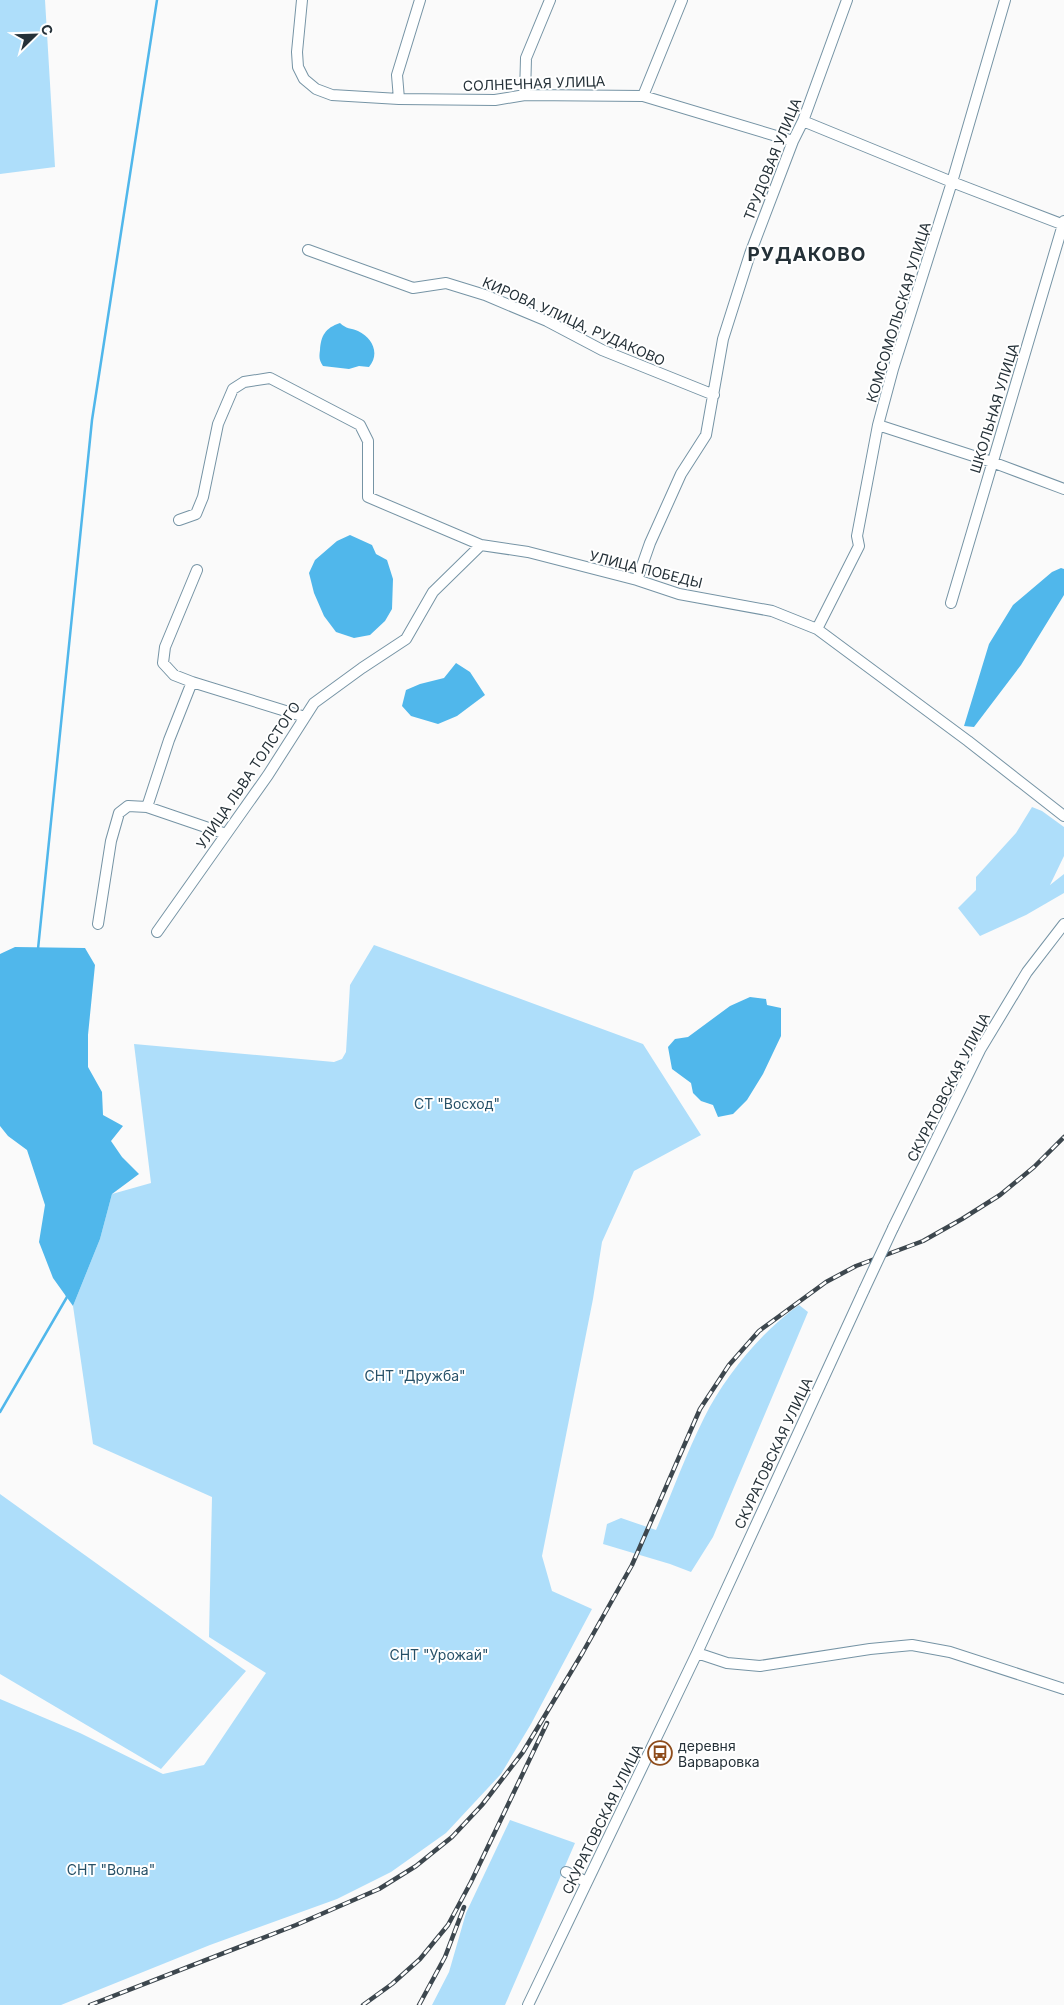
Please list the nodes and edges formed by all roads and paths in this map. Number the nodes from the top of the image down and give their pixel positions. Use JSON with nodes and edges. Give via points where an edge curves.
{"nodes":[{"id":1,"x":302,"y":0,"type":"edge"},
{"id":2,"x":420,"y":0,"type":"edge"},
{"id":3,"x":550,"y":0,"type":"edge"},
{"id":4,"x":682,"y":0,"type":"edge"},
{"id":5,"x":848,"y":0,"type":"edge"},
{"id":6,"x":1005,"y":0,"type":"edge"},
{"id":7,"x":525,"y":95,"type":"junction"},
{"id":8,"x":643,"y":96,"type":"junction"},
{"id":9,"x":398,"y":99,"type":"junction"},
{"id":10,"x":803,"y":121,"type":"junction"},
{"id":11,"x":793,"y":141,"type":"junction"},
{"id":12,"x":952,"y":182,"type":"junction"},
{"id":13,"x":1064,"y":224,"type":"edge"},
{"id":14,"x":308,"y":250,"type":"dead end"},
{"id":15,"x":714,"y":395,"type":"junction"},
{"id":16,"x":878,"y":425,"type":"junction"},
{"id":17,"x":992,"y":462,"type":"junction"},
{"id":18,"x":1064,"y":489,"type":"edge"},
{"id":19,"x":178,"y":520,"type":"dead end"},
{"id":20,"x":481,"y":545,"type":"junction"},
{"id":21,"x":197,"y":570,"type":"dead end"},
{"id":22,"x":638,"y":580,"type":"junction"},
{"id":23,"x":950,"y":603,"type":"dead end"},
{"id":24,"x":816,"y":629,"type":"junction"},
{"id":25,"x":192,"y":682,"type":"junction"},
{"id":26,"x":305,"y":716,"type":"junction"},
{"id":27,"x":147,"y":807,"type":"junction"},
{"id":28,"x":1064,"y":816,"type":"edge"},
{"id":29,"x":226,"y":834,"type":"junction"},
{"id":30,"x":98,"y":924,"type":"dead end"},
{"id":31,"x":1064,"y":924,"type":"edge"},
{"id":32,"x":157,"y":932,"type":"dead end"},
{"id":33,"x":697,"y":1653,"type":"junction"},
{"id":34,"x":1064,"y":1689,"type":"edge"},
{"id":35,"x":566,"y":1872,"type":"dead end"},
{"id":36,"x":587,"y":1882,"type":"junction"},
{"id":37,"x":528,"y":2005,"type":"edge"}],
"edges":[{"from":1,"to":9,"type":"street","name":"СОЛНЕЧНАЯ УЛИЦА","via":[[297,52],[298,67],[304,79],[316,89],[332,95]]},
{"from":2,"to":9,"type":"street","via":[[397,75]]},
{"from":3,"to":7,"type":"street","via":[[526,58]]},
{"from":4,"to":8,"type":"street"},
{"from":5,"to":10,"type":"street","name":"ТРУДОВАЯ УЛИЦА"},
{"from":6,"to":12,"type":"street","name":"КОМСОМОЛЬСКАЯ УЛИЦА"},
{"from":7,"to":8,"type":"street","name":"СОЛНЕЧНАЯ УЛИЦА"},
{"from":7,"to":9,"type":"street","name":"СОЛНЕЧНАЯ УЛИЦА","via":[[495,100]]},
{"from":8,"to":11,"type":"street","name":"СОЛНЕЧНАЯ УЛИЦА"},
{"from":10,"to":11,"type":"street","name":"ТРУДОВАЯ УЛИЦА"},
{"from":10,"to":12,"type":"street"},
{"from":11,"to":15,"type":"street","name":"ТРУДОВАЯ УЛИЦА","via":[[750,254],[723,340]]},
{"from":12,"to":13,"type":"street"},
{"from":12,"to":16,"type":"street","name":"КОМСОМОЛЬСКАЯ УЛИЦА","via":[[892,370]]},
{"from":13,"to":17,"type":"street","name":"ШКОЛЬНАЯ УЛИЦА"},
{"from":14,"to":15,"type":"street","name":"КИРОВА УЛИЦА, РУДАКОВО","via":[[413,288],[446,283],[485,295],[547,321],[602,350]]},
{"from":15,"to":22,"type":"street","name":"ТРУДОВАЯ УЛИЦА","via":[[706,435],[681,474],[650,543]]},
{"from":16,"to":17,"type":"street"},
{"from":16,"to":24,"type":"street","name":"КОМСОМОЛЬСКАЯ УЛИЦА","via":[[857,536],[859,546]]},
{"from":17,"to":18,"type":"street"},
{"from":17,"to":23,"type":"street","name":"ШКОЛЬНАЯ УЛИЦА"},
{"from":19,"to":20,"type":"street","name":"УЛИЦА ПОБЕДЫ","via":[[196,514],[203,497],[218,424],[233,390],[244,382],[270,378],[360,425],[368,441],[368,497]]},
{"from":20,"to":22,"type":"street","name":"УЛИЦА ПОБЕДЫ","via":[[528,552]]},
{"from":20,"to":26,"type":"street","name":"УЛИЦА ЛЬВА ТОЛСТОГО","via":[[433,592],[406,640],[314,703]]},
{"from":21,"to":25,"type":"street","via":[[165,647],[163,662],[174,675]]},
{"from":22,"to":24,"type":"street","name":"УЛИЦА ПОБЕДЫ","via":[[679,594],[772,611]]},
{"from":24,"to":28,"type":"street","name":"УЛИЦА ПОБЕДЫ"},
{"from":25,"to":26,"type":"street"},
{"from":25,"to":27,"type":"street"},
{"from":26,"to":29,"type":"street","name":"УЛИЦА ЛЬВА ТОЛСТОГО"},
{"from":27,"to":29,"type":"street"},
{"from":27,"to":30,"type":"street","via":[[128,806],[119,813],[111,840]]},
{"from":29,"to":32,"type":"street","name":"УЛИЦА ЛЬВА ТОЛСТОГО"},
{"from":31,"to":33,"type":"street","name":"СКУРАТОВСКАЯ УЛИЦА","bridge":true,"via":[[1027,972],[980,1050],[893,1228]]},
{"from":33,"to":34,"type":"street","via":[[727,1663],[760,1666],[912,1645],[950,1652]]},
{"from":33,"to":36,"type":"street","name":"СКУРАТОВСКАЯ УЛИЦА"},
{"from":35,"to":36,"type":"street"},
{"from":36,"to":37,"type":"street","name":"СКУРАТОВСКАЯ УЛИЦА"}]}
